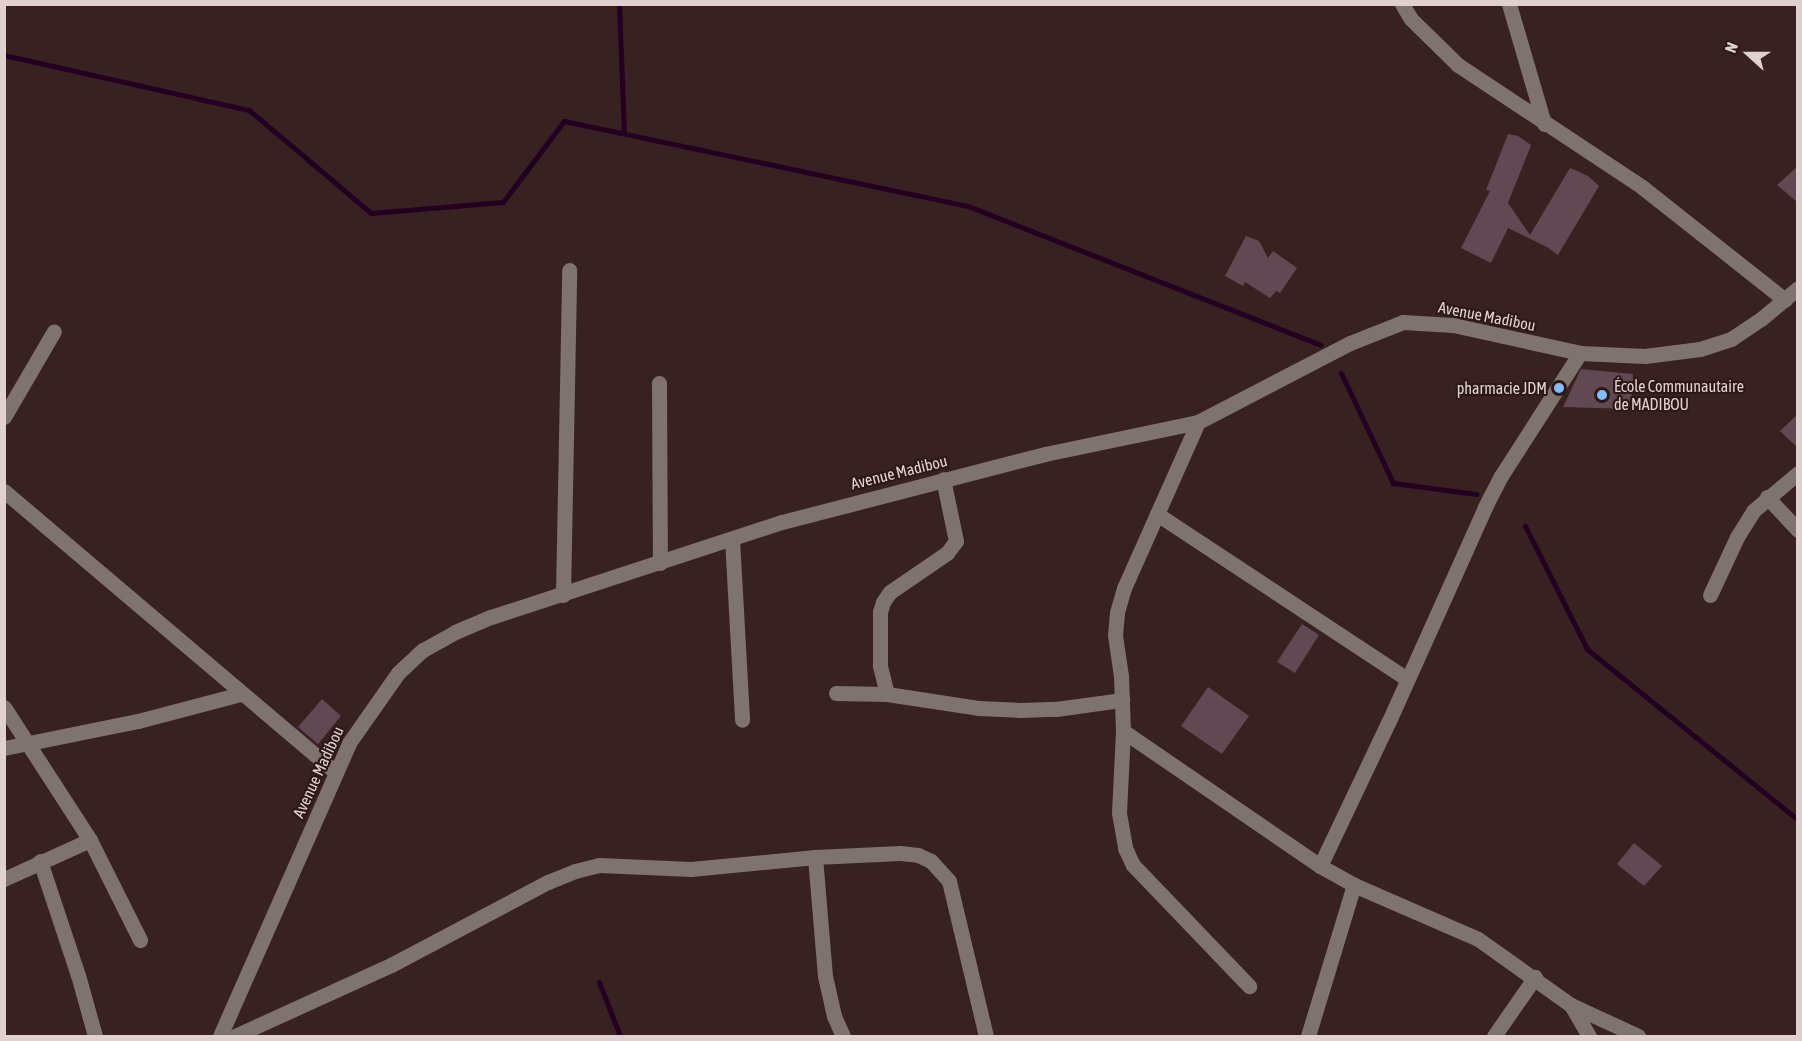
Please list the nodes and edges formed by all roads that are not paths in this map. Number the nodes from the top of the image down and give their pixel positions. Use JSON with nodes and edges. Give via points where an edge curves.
{"nodes":[{"id":1,"x":1402,"y":4,"type":"edge"},
{"id":2,"x":1509,"y":4,"type":"edge"},
{"id":3,"x":1544,"y":124,"type":"junction"},
{"id":4,"x":569,"y":270,"type":"dead end"},
{"id":5,"x":1797,"y":288,"type":"edge"},
{"id":6,"x":1785,"y":300,"type":"junction"},
{"id":7,"x":54,"y":331,"type":"dead end"},
{"id":8,"x":1580,"y":353,"type":"junction"},
{"id":9,"x":659,"y":383,"type":"dead end"},
{"id":10,"x":4,"y":417,"type":"edge"},
{"id":11,"x":1198,"y":422,"type":"junction"},
{"id":12,"x":1797,"y":473,"type":"edge"},
{"id":13,"x":943,"y":479,"type":"junction"},
{"id":14,"x":7,"y":497,"type":"edge"},
{"id":15,"x":1767,"y":497,"type":"junction"},
{"id":16,"x":1156,"y":514,"type":"junction"},
{"id":17,"x":1797,"y":530,"type":"edge"},
{"id":18,"x":732,"y":539,"type":"junction"},
{"id":19,"x":660,"y":563,"type":"junction"},
{"id":20,"x":563,"y":595,"type":"junction"},
{"id":21,"x":1710,"y":595,"type":"dead end"},
{"id":22,"x":1407,"y":679,"type":"junction"},
{"id":23,"x":836,"y":693,"type":"dead end"},
{"id":24,"x":241,"y":694,"type":"junction"},
{"id":25,"x":887,"y":694,"type":"junction"},
{"id":26,"x":1122,"y":700,"type":"junction"},
{"id":27,"x":4,"y":707,"type":"edge"},
{"id":28,"x":742,"y":720,"type":"dead end"},
{"id":29,"x":1123,"y":731,"type":"junction"},
{"id":30,"x":30,"y":744,"type":"junction"},
{"id":31,"x":4,"y":748,"type":"edge"},
{"id":32,"x":334,"y":772,"type":"junction"},
{"id":33,"x":90,"y":840,"type":"junction"},
{"id":34,"x":815,"y":857,"type":"junction"},
{"id":35,"x":40,"y":861,"type":"junction"},
{"id":36,"x":1320,"y":866,"type":"junction"},
{"id":37,"x":4,"y":879,"type":"edge"},
{"id":38,"x":1354,"y":885,"type":"junction"},
{"id":39,"x":140,"y":940,"type":"dead end"},
{"id":40,"x":1534,"y":977,"type":"junction"},
{"id":41,"x":1249,"y":986,"type":"dead end"},
{"id":42,"x":1571,"y":1005,"type":"junction"},
{"id":43,"x":95,"y":1036,"type":"edge"},
{"id":44,"x":220,"y":1036,"type":"edge"},
{"id":45,"x":235,"y":1036,"type":"edge"},
{"id":46,"x":843,"y":1036,"type":"edge"},
{"id":47,"x":986,"y":1036,"type":"edge"},
{"id":48,"x":1308,"y":1036,"type":"edge"},
{"id":49,"x":1494,"y":1036,"type":"edge"},
{"id":50,"x":1588,"y":1036,"type":"edge"},
{"id":51,"x":1638,"y":1036,"type":"edge"}],
"edges":[{"from":1,"to":3,"type":"street","via":[[1411,20],[1458,65]]},
{"from":2,"to":3,"type":"street"},
{"from":3,"to":6,"type":"street","via":[[1642,187]]},
{"from":4,"to":20,"type":"street"},
{"from":5,"to":6,"type":"street","name":"Avenue Madibou"},
{"from":6,"to":8,"type":"street","name":"Avenue Madibou","via":[[1731,339],[1700,349],[1645,356]]},
{"from":7,"to":10,"type":"street"},
{"from":8,"to":11,"type":"street","name":"Avenue Madibou","via":[[1453,325],[1403,322],[1350,343]]},
{"from":8,"to":22,"type":"street","via":[[1501,476]]},
{"from":9,"to":19,"type":"street"},
{"from":11,"to":13,"type":"street","name":"Avenue Madibou"},
{"from":11,"to":16,"type":"street"},
{"from":12,"to":15,"type":"street"},
{"from":13,"to":18,"type":"street","name":"Avenue Madibou"},
{"from":13,"to":25,"type":"street","via":[[956,540],[947,553],[890,592],[882,602],[880,666]]},
{"from":14,"to":24,"type":"street"},
{"from":15,"to":17,"type":"street"},
{"from":15,"to":21,"type":"street","via":[[1737,537]]},
{"from":16,"to":22,"type":"street"},
{"from":16,"to":26,"type":"street","via":[[1117,613],[1115,635]]},
{"from":18,"to":19,"type":"street","name":"Avenue Madibou"},
{"from":18,"to":28,"type":"street"},
{"from":19,"to":20,"type":"street","name":"Avenue Madibou"},
{"from":20,"to":32,"type":"street","name":"Avenue Madibou","via":[[492,617],[423,651],[398,673],[374,704]]},
{"from":22,"to":36,"type":"street"},
{"from":23,"to":25,"type":"street"},
{"from":24,"to":30,"type":"street"},
{"from":24,"to":32,"type":"street"},
{"from":25,"to":26,"type":"street","via":[[1020,711]]},
{"from":26,"to":29,"type":"street"},
{"from":27,"to":30,"type":"street"},
{"from":29,"to":36,"type":"street"},
{"from":29,"to":41,"type":"street","via":[[1119,813],[1125,848],[1133,865]]},
{"from":30,"to":31,"type":"street"},
{"from":30,"to":33,"type":"street"},
{"from":32,"to":44,"type":"street","name":"Avenue Madibou"},
{"from":33,"to":35,"type":"street"},
{"from":33,"to":39,"type":"street"},
{"from":34,"to":45,"type":"street","via":[[691,869],[599,866],[574,871],[353,984]]},
{"from":34,"to":46,"type":"street","via":[[825,976]]},
{"from":34,"to":47,"type":"street","via":[[900,853],[918,855],[940,869],[949,881]]},
{"from":35,"to":37,"type":"street"},
{"from":35,"to":43,"type":"street"},
{"from":36,"to":38,"type":"street"},
{"from":38,"to":40,"type":"street","via":[[1478,939]]},
{"from":38,"to":48,"type":"street"},
{"from":40,"to":42,"type":"street"},
{"from":40,"to":49,"type":"street"},
{"from":42,"to":50,"type":"street"},
{"from":42,"to":51,"type":"street"}]}
